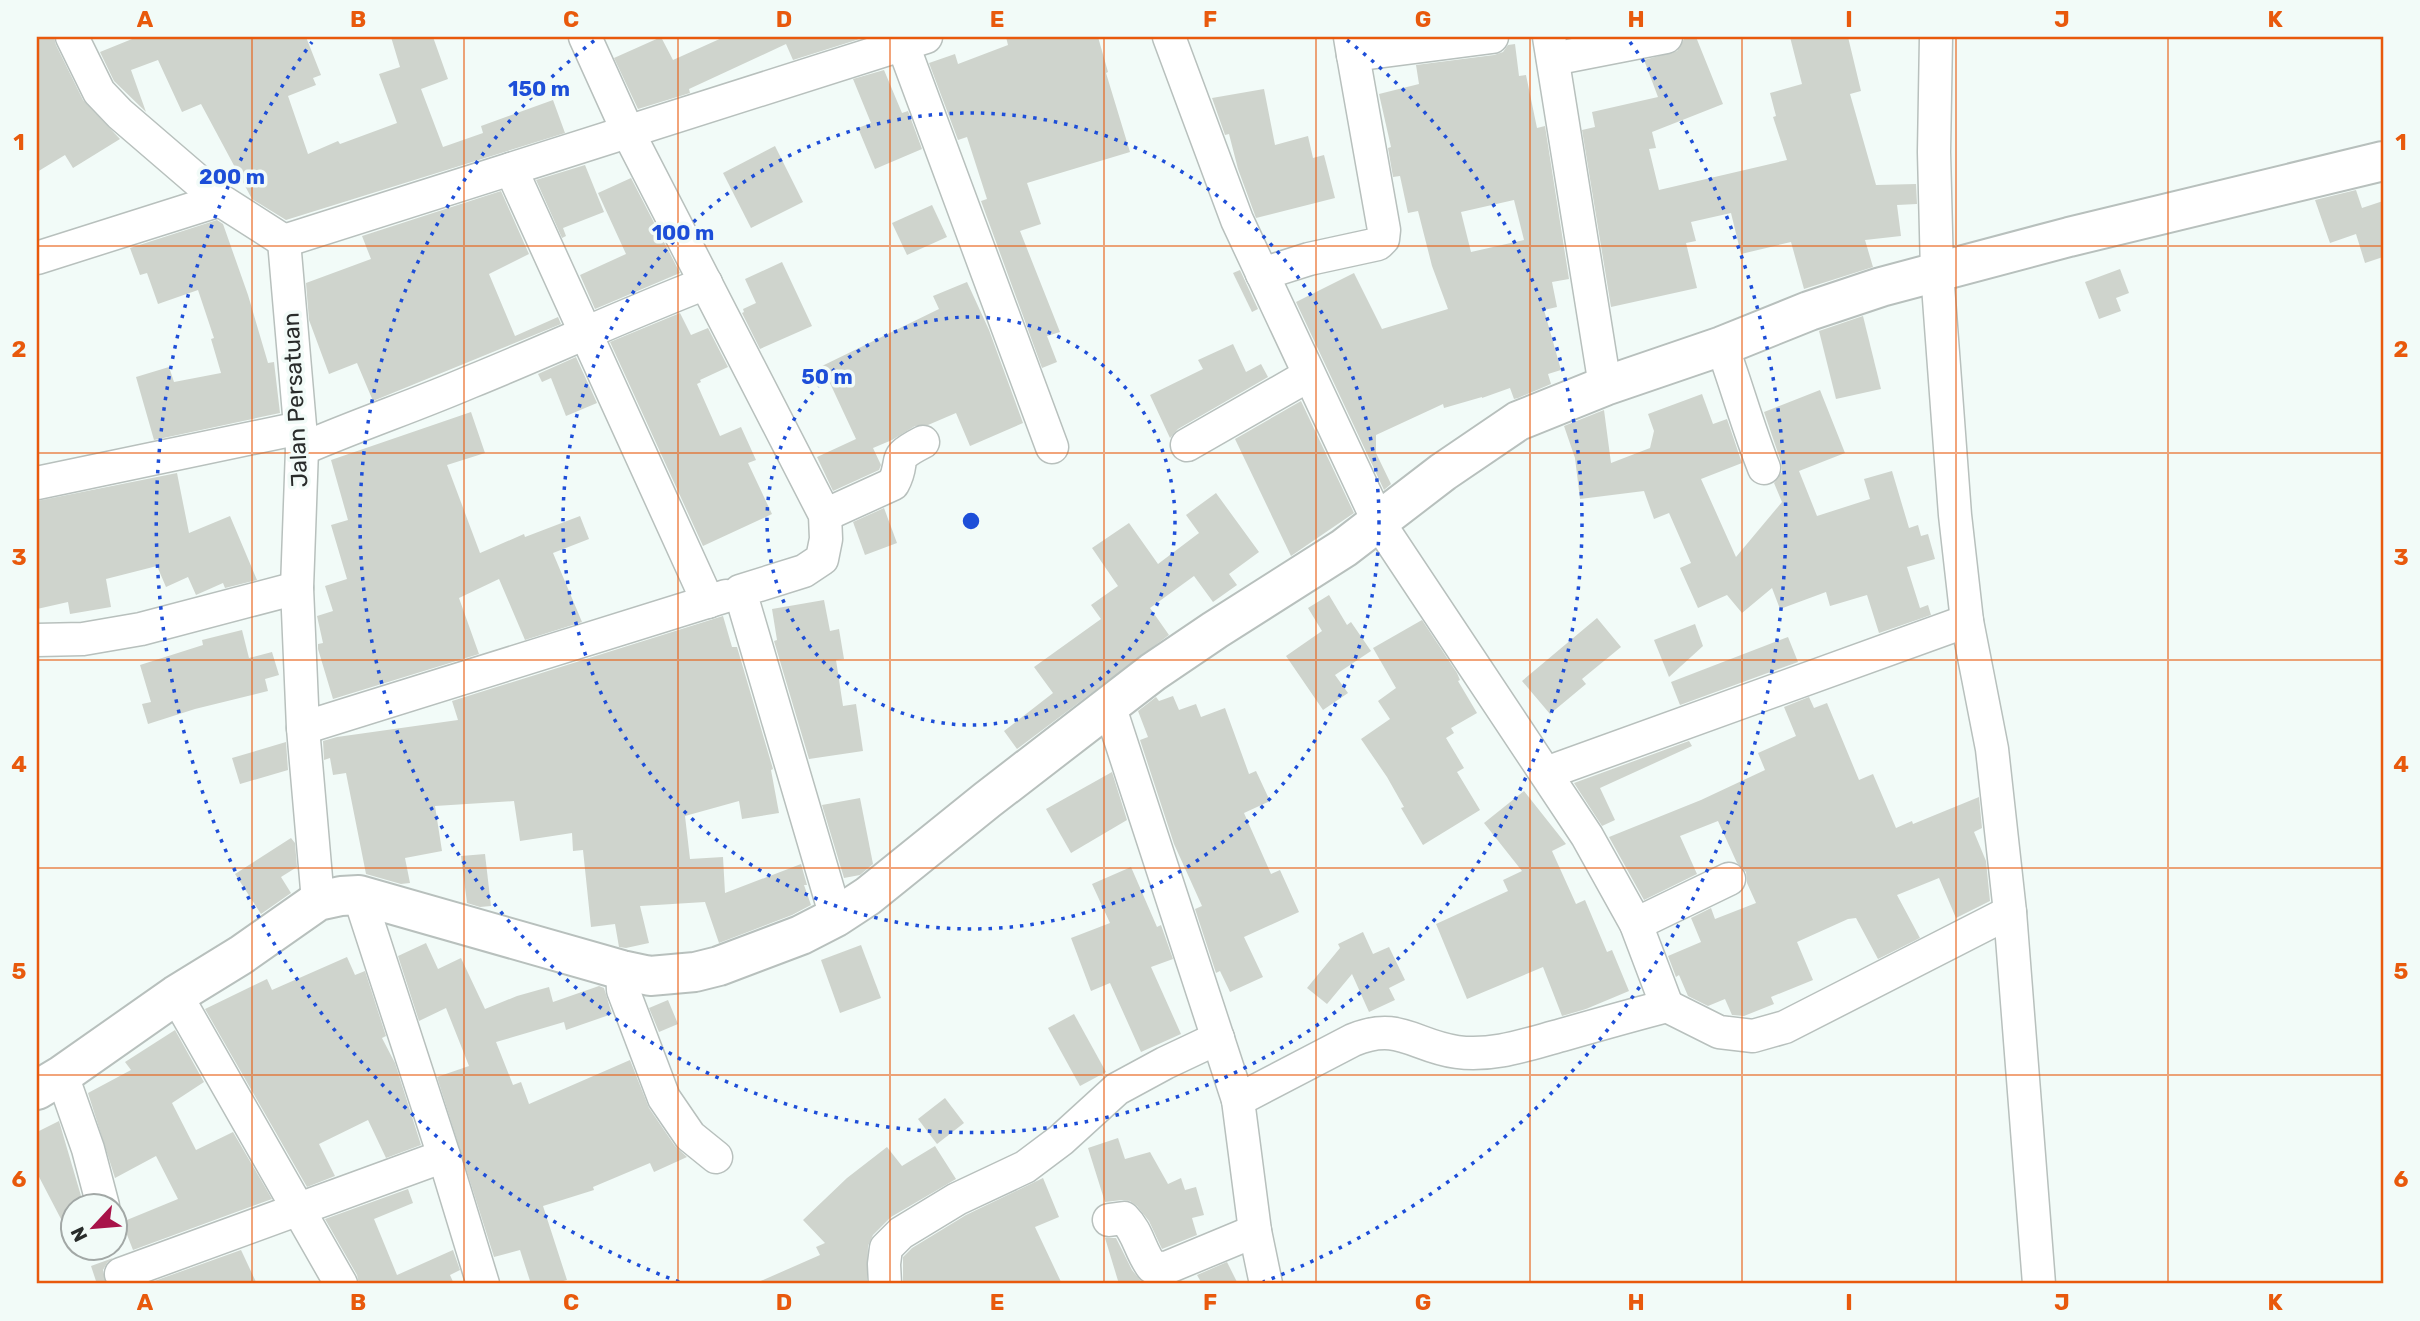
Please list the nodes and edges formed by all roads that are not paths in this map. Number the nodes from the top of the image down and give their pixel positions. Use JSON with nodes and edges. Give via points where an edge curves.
{"nodes":[{"id":1,"x":72,"y":37,"type":"edge"},
{"id":2,"x":585,"y":37,"type":"edge"},
{"id":3,"x":1169,"y":37,"type":"edge"},
{"id":4,"x":1492,"y":37,"type":"edge"},
{"id":5,"x":1666,"y":37,"type":"edge"},
{"id":6,"x":1936,"y":37,"type":"edge"},
{"id":7,"x":914,"y":41,"type":"edge"},
{"id":8,"x":1352,"y":46,"type":"edge"},
{"id":9,"x":858,"y":47,"type":"edge"},
{"id":10,"x":1551,"y":48,"type":"edge"},
{"id":11,"x":628,"y":132,"type":"junction"},
{"id":12,"x":2383,"y":161,"type":"edge"},
{"id":13,"x":511,"y":169,"type":"junction"},
{"id":14,"x":220,"y":200,"type":"junction"},
{"id":15,"x":284,"y":241,"type":"junction"},
{"id":16,"x":37,"y":258,"type":"edge"},
{"id":17,"x":1937,"y":271,"type":"junction"},
{"id":18,"x":1262,"y":274,"type":"junction"},
{"id":19,"x":706,"y":283,"type":"junction"},
{"id":20,"x":586,"y":332,"type":"junction"},
{"id":21,"x":1722,"y":346,"type":"junction"},
{"id":22,"x":1309,"y":375,"type":"junction"},
{"id":23,"x":1605,"y":386,"type":"junction"},
{"id":24,"x":301,"y":439,"type":"junction"},
{"id":25,"x":923,"y":442,"type":"dead end"},
{"id":26,"x":1186,"y":445,"type":"dead end"},
{"id":27,"x":1052,"y":447,"type":"dead end"},
{"id":28,"x":1764,"y":468,"type":"dead end"},
{"id":29,"x":37,"y":483,"type":"edge"},
{"id":30,"x":825,"y":515,"type":"junction"},
{"id":31,"x":1378,"y":523,"type":"junction"},
{"id":32,"x":297,"y":588,"type":"junction"},
{"id":33,"x":740,"y":591,"type":"junction"},
{"id":34,"x":708,"y":602,"type":"junction"},
{"id":35,"x":1966,"y":621,"type":"junction"},
{"id":36,"x":37,"y":640,"type":"edge"},
{"id":37,"x":1109,"y":705,"type":"junction"},
{"id":38,"x":303,"y":728,"type":"junction"},
{"id":39,"x":1546,"y":773,"type":"junction"},
{"id":40,"x":1729,"y":878,"type":"dead end"},
{"id":41,"x":359,"y":895,"type":"junction"},
{"id":42,"x":318,"y":901,"type":"junction"},
{"id":43,"x":2010,"y":912,"type":"junction"},
{"id":44,"x":836,"y":917,"type":"junction"},
{"id":45,"x":1636,"y":924,"type":"junction"},
{"id":46,"x":622,"y":970,"type":"junction"},
{"id":47,"x":176,"y":995,"type":"junction"},
{"id":48,"x":1667,"y":1006,"type":"junction"},
{"id":49,"x":1218,"y":1038,"type":"junction"},
{"id":50,"x":50,"y":1082,"type":"edge"},
{"id":51,"x":1238,"y":1100,"type":"junction"},
{"id":52,"x":444,"y":1156,"type":"junction"},
{"id":53,"x":716,"y":1157,"type":"dead end"},
{"id":54,"x":99,"y":1192,"type":"edge"},
{"id":55,"x":298,"y":1208,"type":"junction"},
{"id":56,"x":1109,"y":1220,"type":"dead end"},
{"id":57,"x":1255,"y":1231,"type":"junction"},
{"id":58,"x":119,"y":1269,"type":"edge"},
{"id":59,"x":341,"y":1284,"type":"edge"},
{"id":60,"x":483,"y":1284,"type":"edge"},
{"id":61,"x":885,"y":1284,"type":"edge"},
{"id":62,"x":1266,"y":1284,"type":"edge"},
{"id":63,"x":2039,"y":1284,"type":"edge"}],
"edges":[{"from":1,"to":14,"type":"street","via":[[99,92]]},
{"from":2,"to":11,"type":"street"},
{"from":3,"to":18,"type":"street","via":[[1237,220]]},
{"from":4,"to":8,"type":"street"},
{"from":5,"to":10,"type":"street"},
{"from":6,"to":17,"type":"street"},
{"from":7,"to":9,"type":"street"},
{"from":7,"to":27,"type":"street"},
{"from":8,"to":18,"type":"street","via":[[1383,239]]},
{"from":9,"to":11,"type":"street"},
{"from":10,"to":23,"type":"street"},
{"from":11,"to":13,"type":"street"},
{"from":11,"to":19,"type":"street"},
{"from":12,"to":17,"type":"street"},
{"from":13,"to":15,"type":"street"},
{"from":13,"to":20,"type":"street"},
{"from":14,"to":15,"type":"street"},
{"from":14,"to":16,"type":"street"},
{"from":15,"to":24,"type":"street","name":"Jalan Persatuan"},
{"from":17,"to":21,"type":"street","via":[[1845,299]]},
{"from":17,"to":35,"type":"street"},
{"from":18,"to":22,"type":"street"},
{"from":19,"to":20,"type":"street"},
{"from":19,"to":30,"type":"street"},
{"from":20,"to":24,"type":"street","via":[[360,424]]},
{"from":20,"to":34,"type":"street"},
{"from":21,"to":23,"type":"street"},
{"from":21,"to":28,"type":"street"},
{"from":22,"to":26,"type":"street"},
{"from":22,"to":31,"type":"street"},
{"from":23,"to":31,"type":"street","via":[[1518,421]]},
{"from":24,"to":29,"type":"street"},
{"from":24,"to":32,"type":"street","name":"Jalan Persatuan"},
{"from":25,"to":30,"type":"street","via":[[903,453],[893,484]]},
{"from":30,"to":33,"type":"street","via":[[822,559],[804,571]]},
{"from":31,"to":37,"type":"street","via":[[1215,629]]},
{"from":31,"to":39,"type":"street"},
{"from":32,"to":36,"type":"street","via":[[141,629],[83,639]]},
{"from":32,"to":38,"type":"street","name":"Jalan Persatuan"},
{"from":33,"to":34,"type":"street"},
{"from":33,"to":44,"type":"street"},
{"from":34,"to":38,"type":"street"},
{"from":35,"to":39,"type":"street"},
{"from":35,"to":43,"type":"street","via":[[1992,749]]},
{"from":37,"to":44,"type":"street"},
{"from":37,"to":49,"type":"street"},
{"from":38,"to":42,"type":"street","name":"Jalan Persatuan"},
{"from":39,"to":45,"type":"street"},
{"from":40,"to":45,"type":"street"},
{"from":41,"to":42,"type":"street"},
{"from":41,"to":46,"type":"street"},
{"from":41,"to":52,"type":"street"},
{"from":42,"to":47,"type":"street"},
{"from":43,"to":48,"type":"street","via":[[1785,1027],[1753,1036],[1719,1032]]},
{"from":43,"to":63,"type":"street"},
{"from":44,"to":46,"type":"street","via":[[801,935],[695,972],[650,976]]},
{"from":45,"to":48,"type":"street"},
{"from":46,"to":53,"type":"street","via":[[623,990],[664,1098],[690,1136]]},
{"from":47,"to":50,"type":"street"},
{"from":47,"to":55,"type":"street"},
{"from":48,"to":51,"type":"street","via":[[1482,1053],[1456,1052],[1386,1031],[1370,1033]]},
{"from":49,"to":51,"type":"street"},
{"from":49,"to":61,"type":"street","via":[[1117,1089],[1062,1140],[1024,1167],[901,1233],[886,1248]]},
{"from":50,"to":54,"type":"street","via":[[88,1149]]},
{"from":51,"to":57,"type":"street"},
{"from":52,"to":55,"type":"street"},
{"from":52,"to":60,"type":"street"},
{"from":55,"to":58,"type":"street"},
{"from":55,"to":59,"type":"street"},
{"from":56,"to":57,"type":"street","via":[[1124,1218],[1152,1267],[1166,1268]]},
{"from":57,"to":62,"type":"street"}]}
